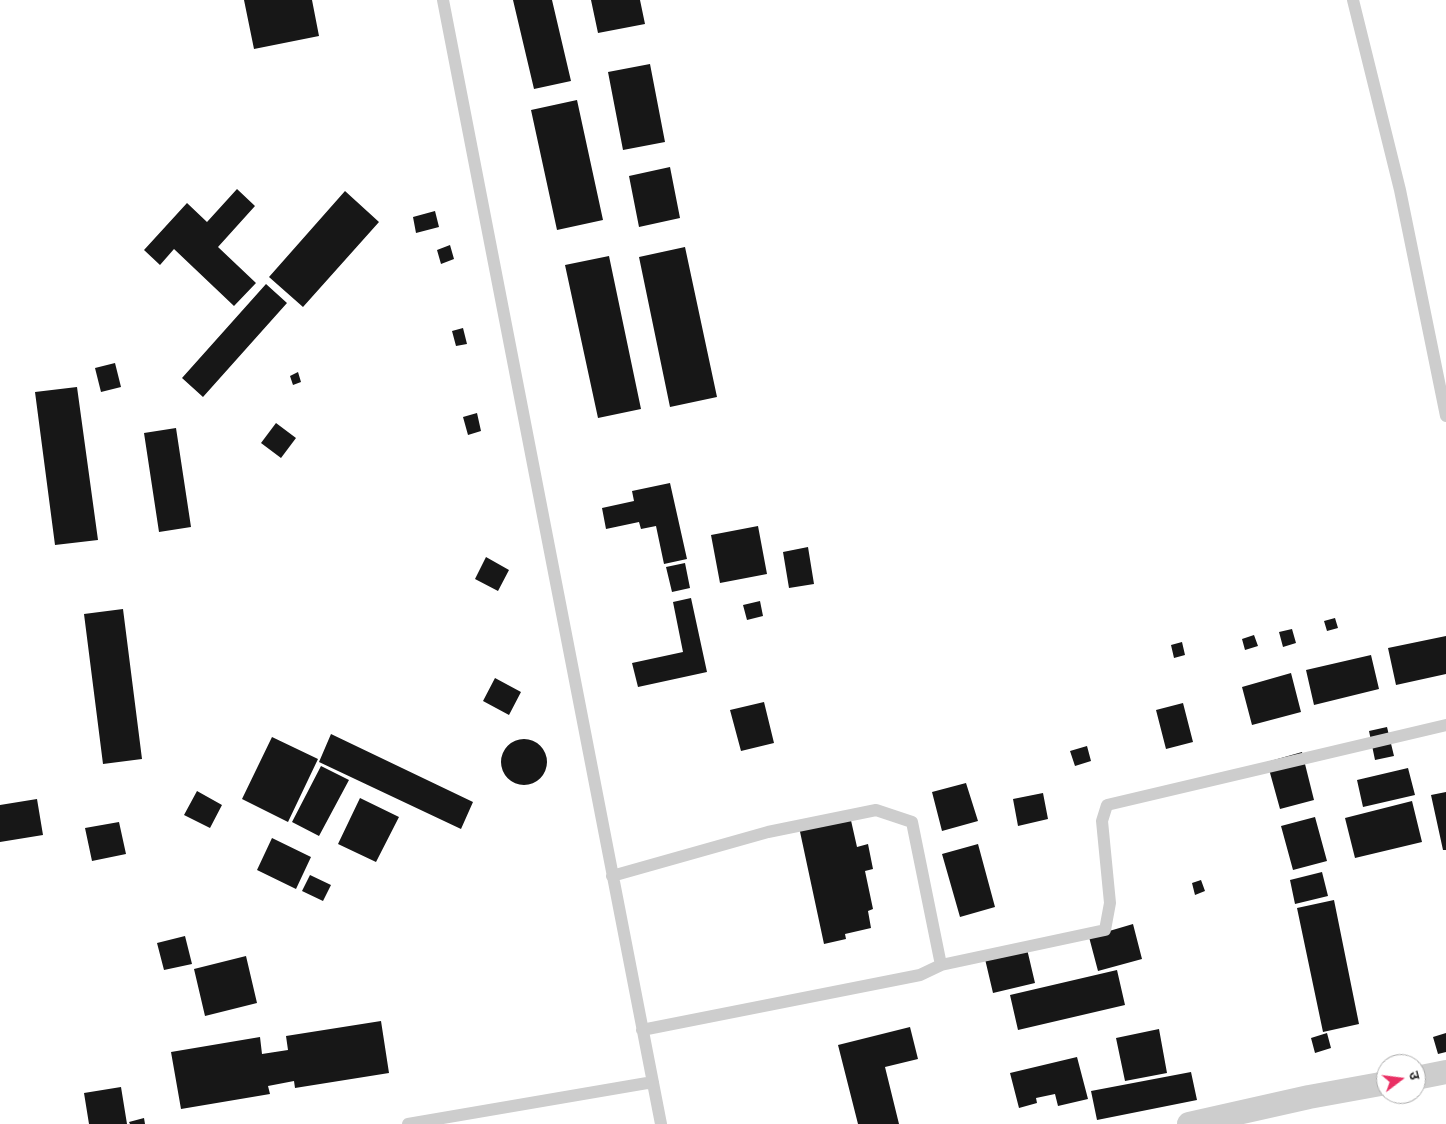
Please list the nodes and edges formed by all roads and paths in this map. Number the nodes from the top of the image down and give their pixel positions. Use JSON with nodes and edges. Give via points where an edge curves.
{"nodes":[{"id":1,"x":443,"y":0,"type":"edge"},
{"id":2,"x":1353,"y":0,"type":"edge"},
{"id":3,"x":1446,"y":416,"type":"edge"},
{"id":4,"x":1446,"y":725,"type":"edge"},
{"id":5,"x":612,"y":876,"type":"junction"},
{"id":6,"x":941,"y":965,"type":"junction"},
{"id":7,"x":642,"y":1030,"type":"junction"},
{"id":8,"x":1446,"y":1072,"type":"edge"},
{"id":9,"x":1426,"y":1076,"type":"edge"},
{"id":10,"x":652,"y":1082,"type":"junction"},
{"id":11,"x":1376,"y":1085,"type":"edge"},
{"id":12,"x":408,"y":1124,"type":"edge"},
{"id":13,"x":661,"y":1124,"type":"edge"},
{"id":14,"x":1189,"y":1124,"type":"edge"}],
"edges":[{"from":1,"to":5,"type":"lane"},
{"from":2,"to":3,"type":"lane","via":[[1400,190]]},
{"from":4,"to":6,"type":"lane","via":[[1107,806],[1102,822],[1110,903],[1105,930]]},
{"from":5,"to":6,"type":"lane","via":[[768,832],[876,810],[912,822]]},
{"from":5,"to":7,"type":"lane"},
{"from":6,"to":7,"type":"lane","via":[[920,975]]},
{"from":7,"to":10,"type":"lane"},
{"from":8,"to":9,"type":"street"},
{"from":10,"to":12,"type":"lane"},
{"from":10,"to":13,"type":"lane"},
{"from":11,"to":14,"type":"street"}]}
